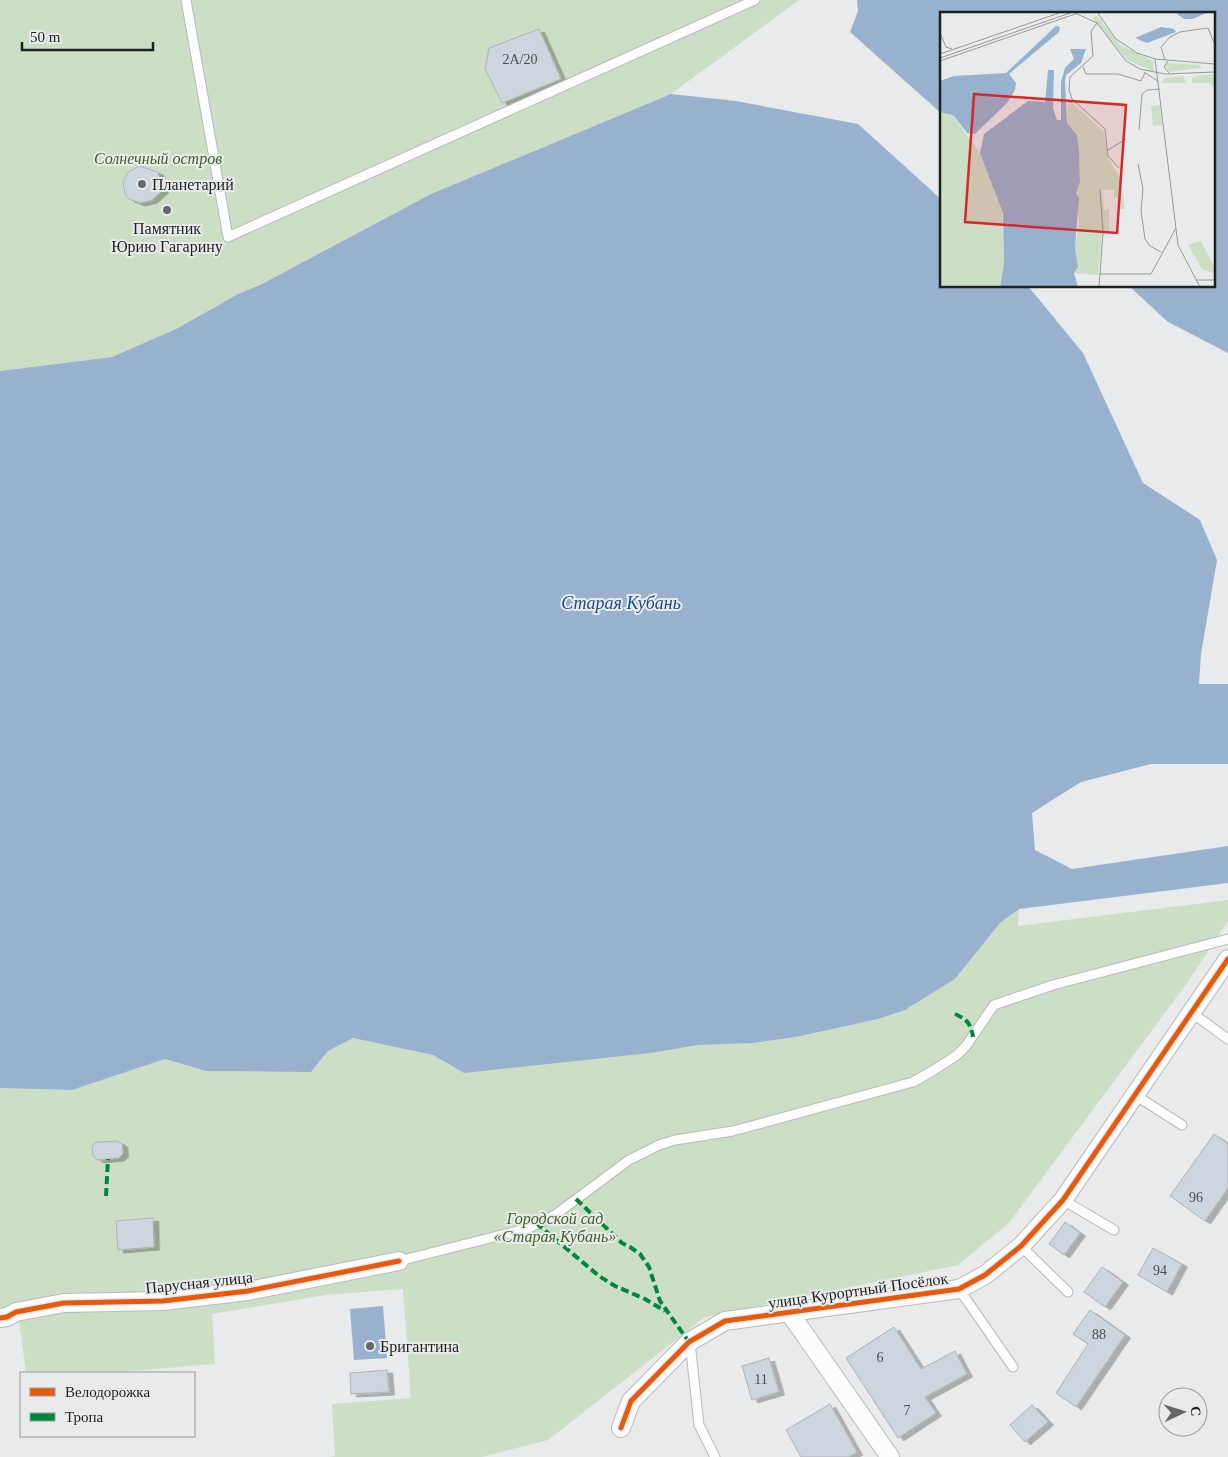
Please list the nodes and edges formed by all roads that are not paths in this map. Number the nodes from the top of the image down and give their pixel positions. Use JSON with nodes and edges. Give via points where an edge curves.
{"nodes":[{"id":1,"x":186,"y":0,"type":"edge"},
{"id":2,"x":755,"y":0,"type":"edge"},
{"id":3,"x":1228,"y":939,"type":"edge"},
{"id":4,"x":1228,"y":960,"type":"edge"},
{"id":5,"x":1192,"y":1013,"type":"junction"},
{"id":6,"x":1228,"y":1039,"type":"edge"},
{"id":7,"x":1135,"y":1095,"type":"junction"},
{"id":8,"x":1182,"y":1125,"type":"dead end"},
{"id":9,"x":1063,"y":1200,"type":"junction"},
{"id":10,"x":1114,"y":1230,"type":"dead end"},
{"id":11,"x":1021,"y":1246,"type":"junction"},
{"id":12,"x":400,"y":1262,"type":"joint"},
{"id":13,"x":959,"y":1289,"type":"junction"},
{"id":14,"x":1068,"y":1292,"type":"dead end"},
{"id":15,"x":789,"y":1312,"type":"junction"},
{"id":16,"x":0,"y":1318,"type":"edge"},
{"id":17,"x":690,"y":1342,"type":"junction"},
{"id":18,"x":1013,"y":1367,"type":"dead end"},
{"id":19,"x":621,"y":1428,"type":"dead end"},
{"id":20,"x":715,"y":1457,"type":"edge"},
{"id":21,"x":890,"y":1457,"type":"edge"}],
"edges":[{"from":1,"to":2,"type":"lane","via":[[228,237]]},
{"from":3,"to":12,"type":"lane","via":[[1053,985],[994,1005],[957,1055],[913,1082],[743,1129],[659,1145],[629,1160],[555,1215],[529,1228]]},
{"from":4,"to":5,"type":"street","name":"улица Курортный Посёлок"},
{"from":5,"to":6,"type":"lane"},
{"from":5,"to":7,"type":"street","name":"улица Курортный Посёлок"},
{"from":7,"to":8,"type":"lane"},
{"from":7,"to":9,"type":"street","name":"улица Курортный Посёлок"},
{"from":9,"to":10,"type":"lane"},
{"from":9,"to":11,"type":"street","name":"улица Курортный Посёлок"},
{"from":11,"to":13,"type":"street","name":"улица Курортный Посёлок","via":[[985,1275]]},
{"from":11,"to":14,"type":"lane"},
{"from":12,"to":16,"type":"street","name":"Парусная улица","via":[[248,1291],[170,1300],[64,1303]]},
{"from":13,"to":15,"type":"street","name":"улица Курортный Посёлок"},
{"from":13,"to":18,"type":"lane"},
{"from":15,"to":17,"type":"street","name":"улица Курортный Посёлок","via":[[725,1321]]},
{"from":15,"to":21,"type":"street"},
{"from":17,"to":19,"type":"street","name":"улица Курортный Посёлок","via":[[631,1401]]},
{"from":17,"to":20,"type":"lane","via":[[698,1425]]}]}
